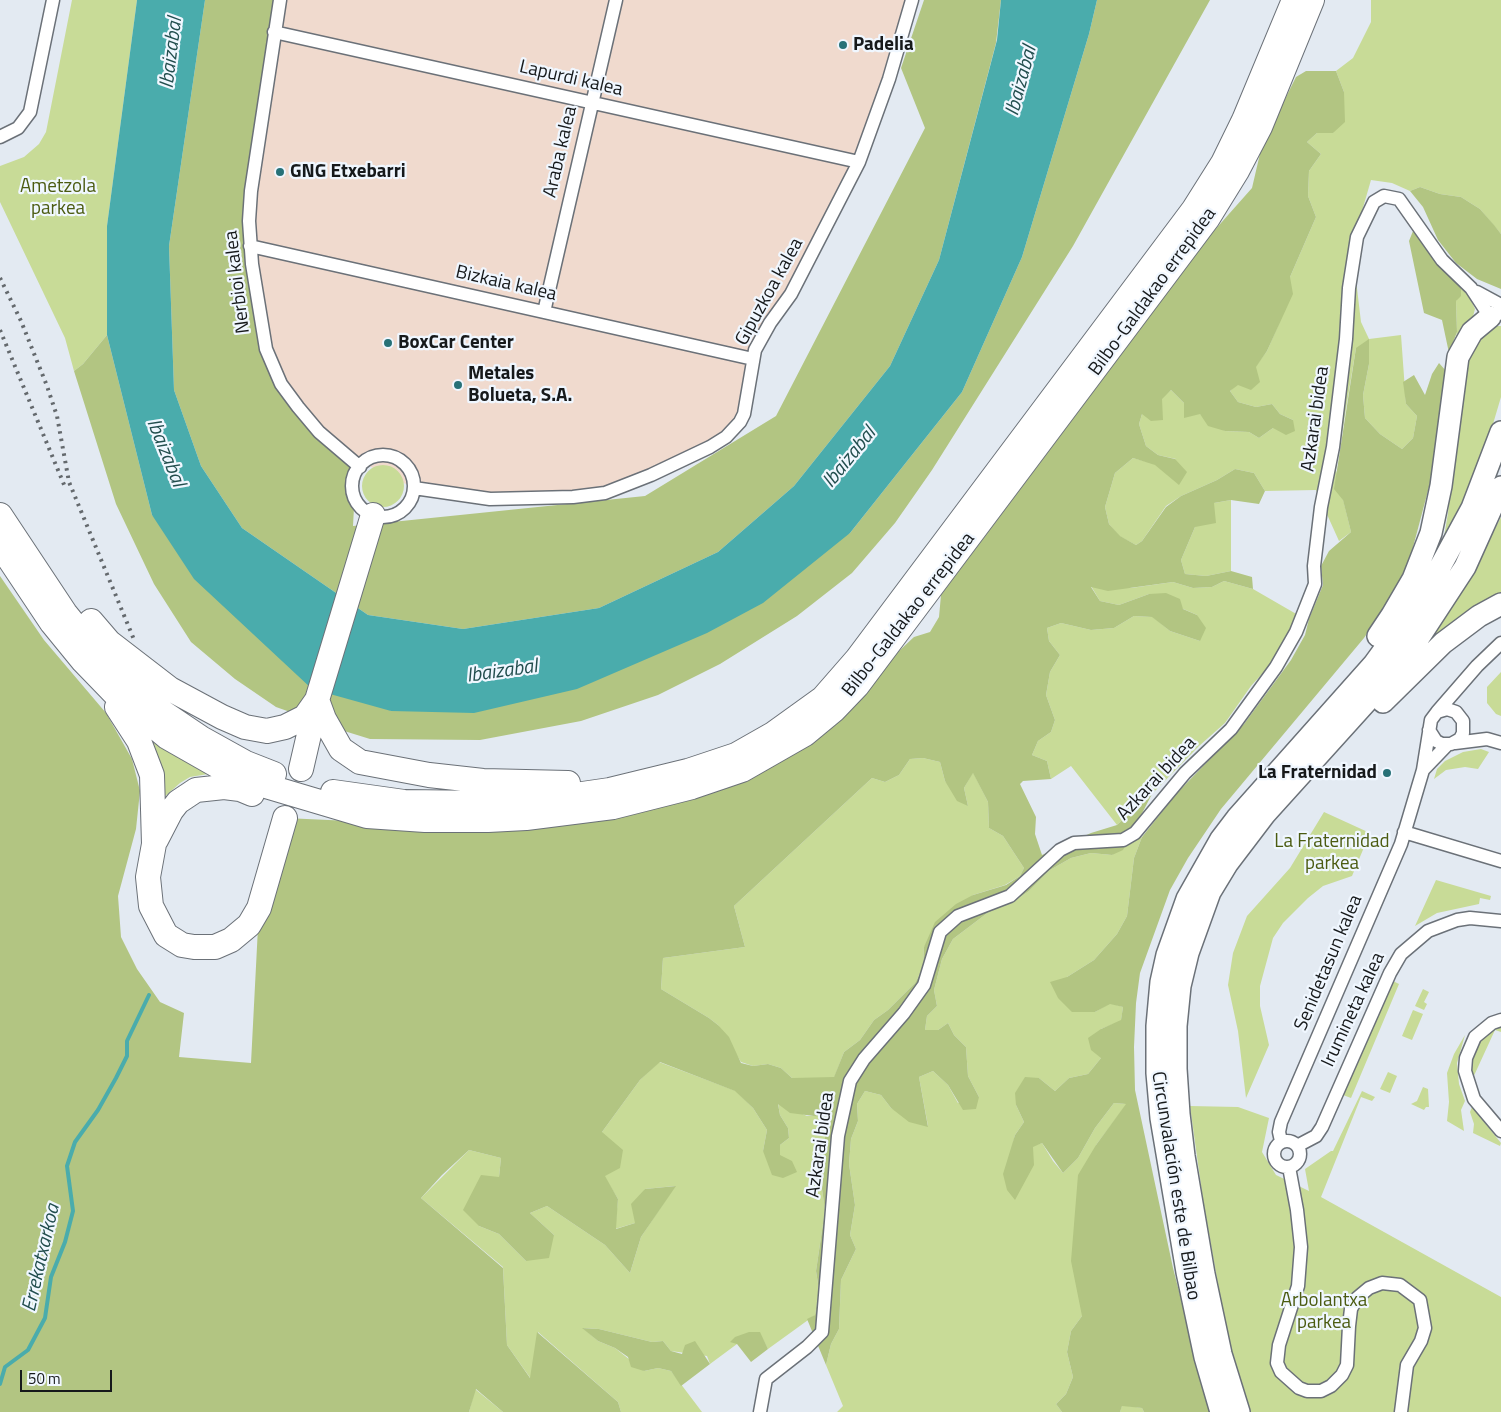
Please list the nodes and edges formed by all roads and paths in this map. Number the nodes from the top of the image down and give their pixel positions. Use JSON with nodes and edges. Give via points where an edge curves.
{"nodes":[{"id":1,"x":53,"y":0,"type":"edge"},
{"id":2,"x":280,"y":0,"type":"edge"},
{"id":3,"x":616,"y":0,"type":"edge"},
{"id":4,"x":912,"y":0,"type":"edge"},
{"id":5,"x":1302,"y":3,"type":"edge"},
{"id":6,"x":274,"y":32,"type":"junction"},
{"id":7,"x":592,"y":103,"type":"junction"},
{"id":8,"x":0,"y":137,"type":"edge"},
{"id":9,"x":859,"y":162,"type":"junction"},
{"id":10,"x":250,"y":246,"type":"junction"},
{"id":11,"x":544,"y":312,"type":"junction"},
{"id":12,"x":1497,"y":312,"type":"edge"},
{"id":13,"x":753,"y":359,"type":"junction"},
{"id":14,"x":1501,"y":432,"type":"edge"},
{"id":15,"x":360,"y":467,"type":"junction"},
{"id":16,"x":1501,"y":487,"type":"edge"},
{"id":17,"x":414,"y":488,"type":"junction"},
{"id":18,"x":0,"y":514,"type":"edge"},
{"id":19,"x":373,"y":515,"type":"junction"},
{"id":20,"x":0,"y":545,"type":"edge"},
{"id":21,"x":1501,"y":604,"type":"edge"},
{"id":22,"x":1501,"y":643,"type":"edge"},
{"id":23,"x":99,"y":678,"type":"junction"},
{"id":24,"x":1460,"y":689,"type":"junction"},
{"id":25,"x":317,"y":700,"type":"junction"},
{"id":26,"x":1437,"y":712,"type":"junction"},
{"id":27,"x":1462,"y":718,"type":"junction"},
{"id":28,"x":795,"y":720,"type":"junction"},
{"id":29,"x":1429,"y":730,"type":"junction"},
{"id":30,"x":1487,"y":739,"type":"junction"},
{"id":31,"x":1501,"y":743,"type":"edge"},
{"id":32,"x":1451,"y":744,"type":"junction"},
{"id":33,"x":1301,"y":746,"type":"junction"},
{"id":34,"x":301,"y":768,"type":"dead end"},
{"id":35,"x":1423,"y":770,"type":"junction"},
{"id":36,"x":367,"y":816,"type":"junction"},
{"id":37,"x":285,"y":818,"type":"dead end"},
{"id":38,"x":1404,"y":832,"type":"junction"},
{"id":39,"x":1244,"y":842,"type":"junction"},
{"id":40,"x":154,"y":844,"type":"junction"},
{"id":41,"x":1501,"y":861,"type":"edge"},
{"id":42,"x":1501,"y":921,"type":"edge"},
{"id":43,"x":1171,"y":984,"type":"junction"},
{"id":44,"x":1501,"y":1020,"type":"edge"},
{"id":45,"x":1170,"y":1116,"type":"junction"},
{"id":46,"x":1501,"y":1131,"type":"edge"},
{"id":47,"x":1281,"y":1142,"type":"junction"},
{"id":48,"x":1298,"y":1146,"type":"junction"},
{"id":49,"x":1289,"y":1167,"type":"junction"},
{"id":50,"x":760,"y":1412,"type":"edge"},
{"id":51,"x":1221,"y":1412,"type":"edge"},
{"id":52,"x":1238,"y":1412,"type":"edge"},
{"id":53,"x":1402,"y":1412,"type":"edge"}],
"edges":[{"from":1,"to":8,"type":"street","via":[[30,112],[18,128]]},
{"from":2,"to":6,"type":"street","name":"Nerbioi kalea"},
{"from":3,"to":7,"type":"street","name":"Araba kalea"},
{"from":4,"to":9,"type":"street","name":"Gipuzkoa kalea","via":[[887,87]]},
{"from":5,"to":28,"type":"highway","name":"Bilbo-Galdakao errepidea","via":[[1223,163],[1194,209],[857,660],[822,698]]},
{"from":5,"to":36,"type":"highway","name":"Bilbo-Galdakao errepidea","via":[[1260,127],[1221,199],[870,670],[834,710],[782,749],[742,770],[655,798],[526,818],[425,820]]},
{"from":6,"to":7,"type":"street","name":"Lapurdi kalea"},
{"from":6,"to":10,"type":"street","name":"Nerbioi kalea","via":[[251,191]]},
{"from":7,"to":9,"type":"street","name":"Lapurdi kalea"},
{"from":7,"to":11,"type":"street","name":"Araba kalea"},
{"from":9,"to":13,"type":"street","name":"Gipuzkoa kalea","via":[[791,294],[761,338]]},
{"from":10,"to":11,"type":"street","name":"Bizkaia kalea"},
{"from":10,"to":15,"type":"street","name":"Nerbioi kalea","via":[[266,349],[281,384],[319,432]]},
{"from":11,"to":13,"type":"street","name":"Bizkaia kalea"},
{"from":12,"to":33,"type":"main road","via":[[1472,332],[1458,357],[1441,486],[1431,533],[1413,578],[1392,616],[1319,709]]},
{"from":12,"to":50,"type":"street","name":"Azkarai bidea","via":[[1442,260],[1399,199],[1384,196],[1374,202],[1357,237],[1333,447],[1321,507],[1315,584],[1296,632],[1276,667],[1231,729],[1185,773],[1134,833],[1123,840],[1074,843],[1060,850],[1010,896],[958,916],[940,932],[924,985],[850,1081],[838,1136],[822,1332],[766,1379]]},
{"from":13,"to":17,"type":"street","name":"Gipuzkoa kalea","via":[[744,414],[726,437],[652,475],[605,493],[490,499]]},
{"from":14,"to":33,"type":"main road","name":"Circunvalación este de Bilbao","via":[[1472,508],[1426,591],[1374,664]]},
{"from":15,"to":17,"type":"street","via":[[380,456],[397,458],[410,471]]},
{"from":15,"to":19,"type":"street","via":[[353,484],[355,497],[362,508]]},
{"from":16,"to":39,"type":"main road","name":"Circunvalación este de Bilbao","via":[[1465,566],[1416,642]]},
{"from":17,"to":19,"type":"street","via":[[411,500],[403,510],[392,516]]},
{"from":18,"to":25,"type":"highway","via":[[21,530],[71,599],[109,642],[170,689],[222,717],[267,731],[285,728],[305,717]]},
{"from":18,"to":28,"type":"highway","name":"Bilbo-Galdakao errepidea","via":[[65,613],[95,650],[138,693],[176,723],[225,752],[312,787],[355,797],[404,802],[488,803],[548,799],[651,781],[714,763],[758,744]]},
{"from":19,"to":25,"type":"highway"},
{"from":20,"to":23,"type":"highway","name":"Bilbo-Galdakao errepidea","via":[[52,623]]},
{"from":21,"to":39,"type":"main road","via":[[1443,643]]},
{"from":22,"to":24,"type":"street","via":[[1477,666]]},
{"from":23,"to":36,"type":"highway","name":"Bilbo-Galdakao errepidea","via":[[141,718],[217,767],[239,778]]},
{"from":23,"to":40,"type":"highway","via":[[147,758],[154,791]]},
{"from":24,"to":26,"type":"street"},
{"from":24,"to":27,"type":"street"},
{"from":25,"to":28,"type":"highway","via":[[341,750],[360,762],[429,775],[515,784],[562,784],[644,770],[690,759]]},
{"from":25,"to":34,"type":"highway"},
{"from":26,"to":27,"type":"street","via":[[1452,710]]},
{"from":26,"to":29,"type":"street","via":[[1430,720]]},
{"from":27,"to":30,"type":"street"},
{"from":27,"to":32,"type":"street","via":[[1463,733]]},
{"from":29,"to":32,"type":"street","via":[[1436,741]]},
{"from":29,"to":35,"type":"street","name":"Senidetasun kalea"},
{"from":30,"to":31,"type":"street"},
{"from":30,"to":32,"type":"street"},
{"from":32,"to":35,"type":"street","name":"Senidetasun kalea"},
{"from":33,"to":43,"type":"main road","name":"Circunvalación este de Bilbao","via":[[1237,818],[1186,899],[1177,924]]},
{"from":35,"to":38,"type":"street","name":"Senidetasun kalea"},
{"from":36,"to":40,"type":"highway","via":[[350,821],[284,806],[240,790],[205,788],[178,802]]},
{"from":37,"to":40,"type":"highway","via":[[259,908],[249,926],[215,947],[182,945],[166,935],[157,920],[151,906],[148,878]]},
{"from":38,"to":41,"type":"street"},
{"from":38,"to":47,"type":"street","name":"Senidetasun kalea","via":[[1281,1122]]},
{"from":39,"to":43,"type":"main road","name":"Circunvalación este de Bilbao","via":[[1223,871]]},
{"from":42,"to":48,"type":"street","name":"Irumineta kalea","via":[[1457,920],[1428,932],[1401,954],[1322,1127],[1316,1136]]},
{"from":43,"to":45,"type":"main road","name":"Circunvalación este de Bilbao","via":[[1176,1060]]},
{"from":44,"to":46,"type":"street","via":[[1475,1037],[1466,1058],[1465,1071],[1474,1099]]},
{"from":45,"to":51,"type":"main road","name":"Circunvalación este de Bilbao","via":[[1187,1272],[1205,1357]]},
{"from":45,"to":52,"type":"main road","name":"Circunvalación este de Bilbao","via":[[1184,1156],[1204,1274],[1221,1354]]},
{"from":47,"to":48,"type":"street","via":[[1290,1141]]},
{"from":47,"to":49,"type":"street","via":[[1274,1148],[1274,1158],[1279,1165]]},
{"from":48,"to":49,"type":"street","via":[[1299,1159]]},
{"from":49,"to":53,"type":"street","via":[[1301,1247],[1298,1286],[1279,1345],[1277,1362],[1281,1372],[1307,1391],[1321,1391],[1331,1386],[1347,1364],[1349,1326],[1357,1298],[1382,1283],[1400,1285],[1420,1300],[1425,1328],[1408,1365]]}]}
